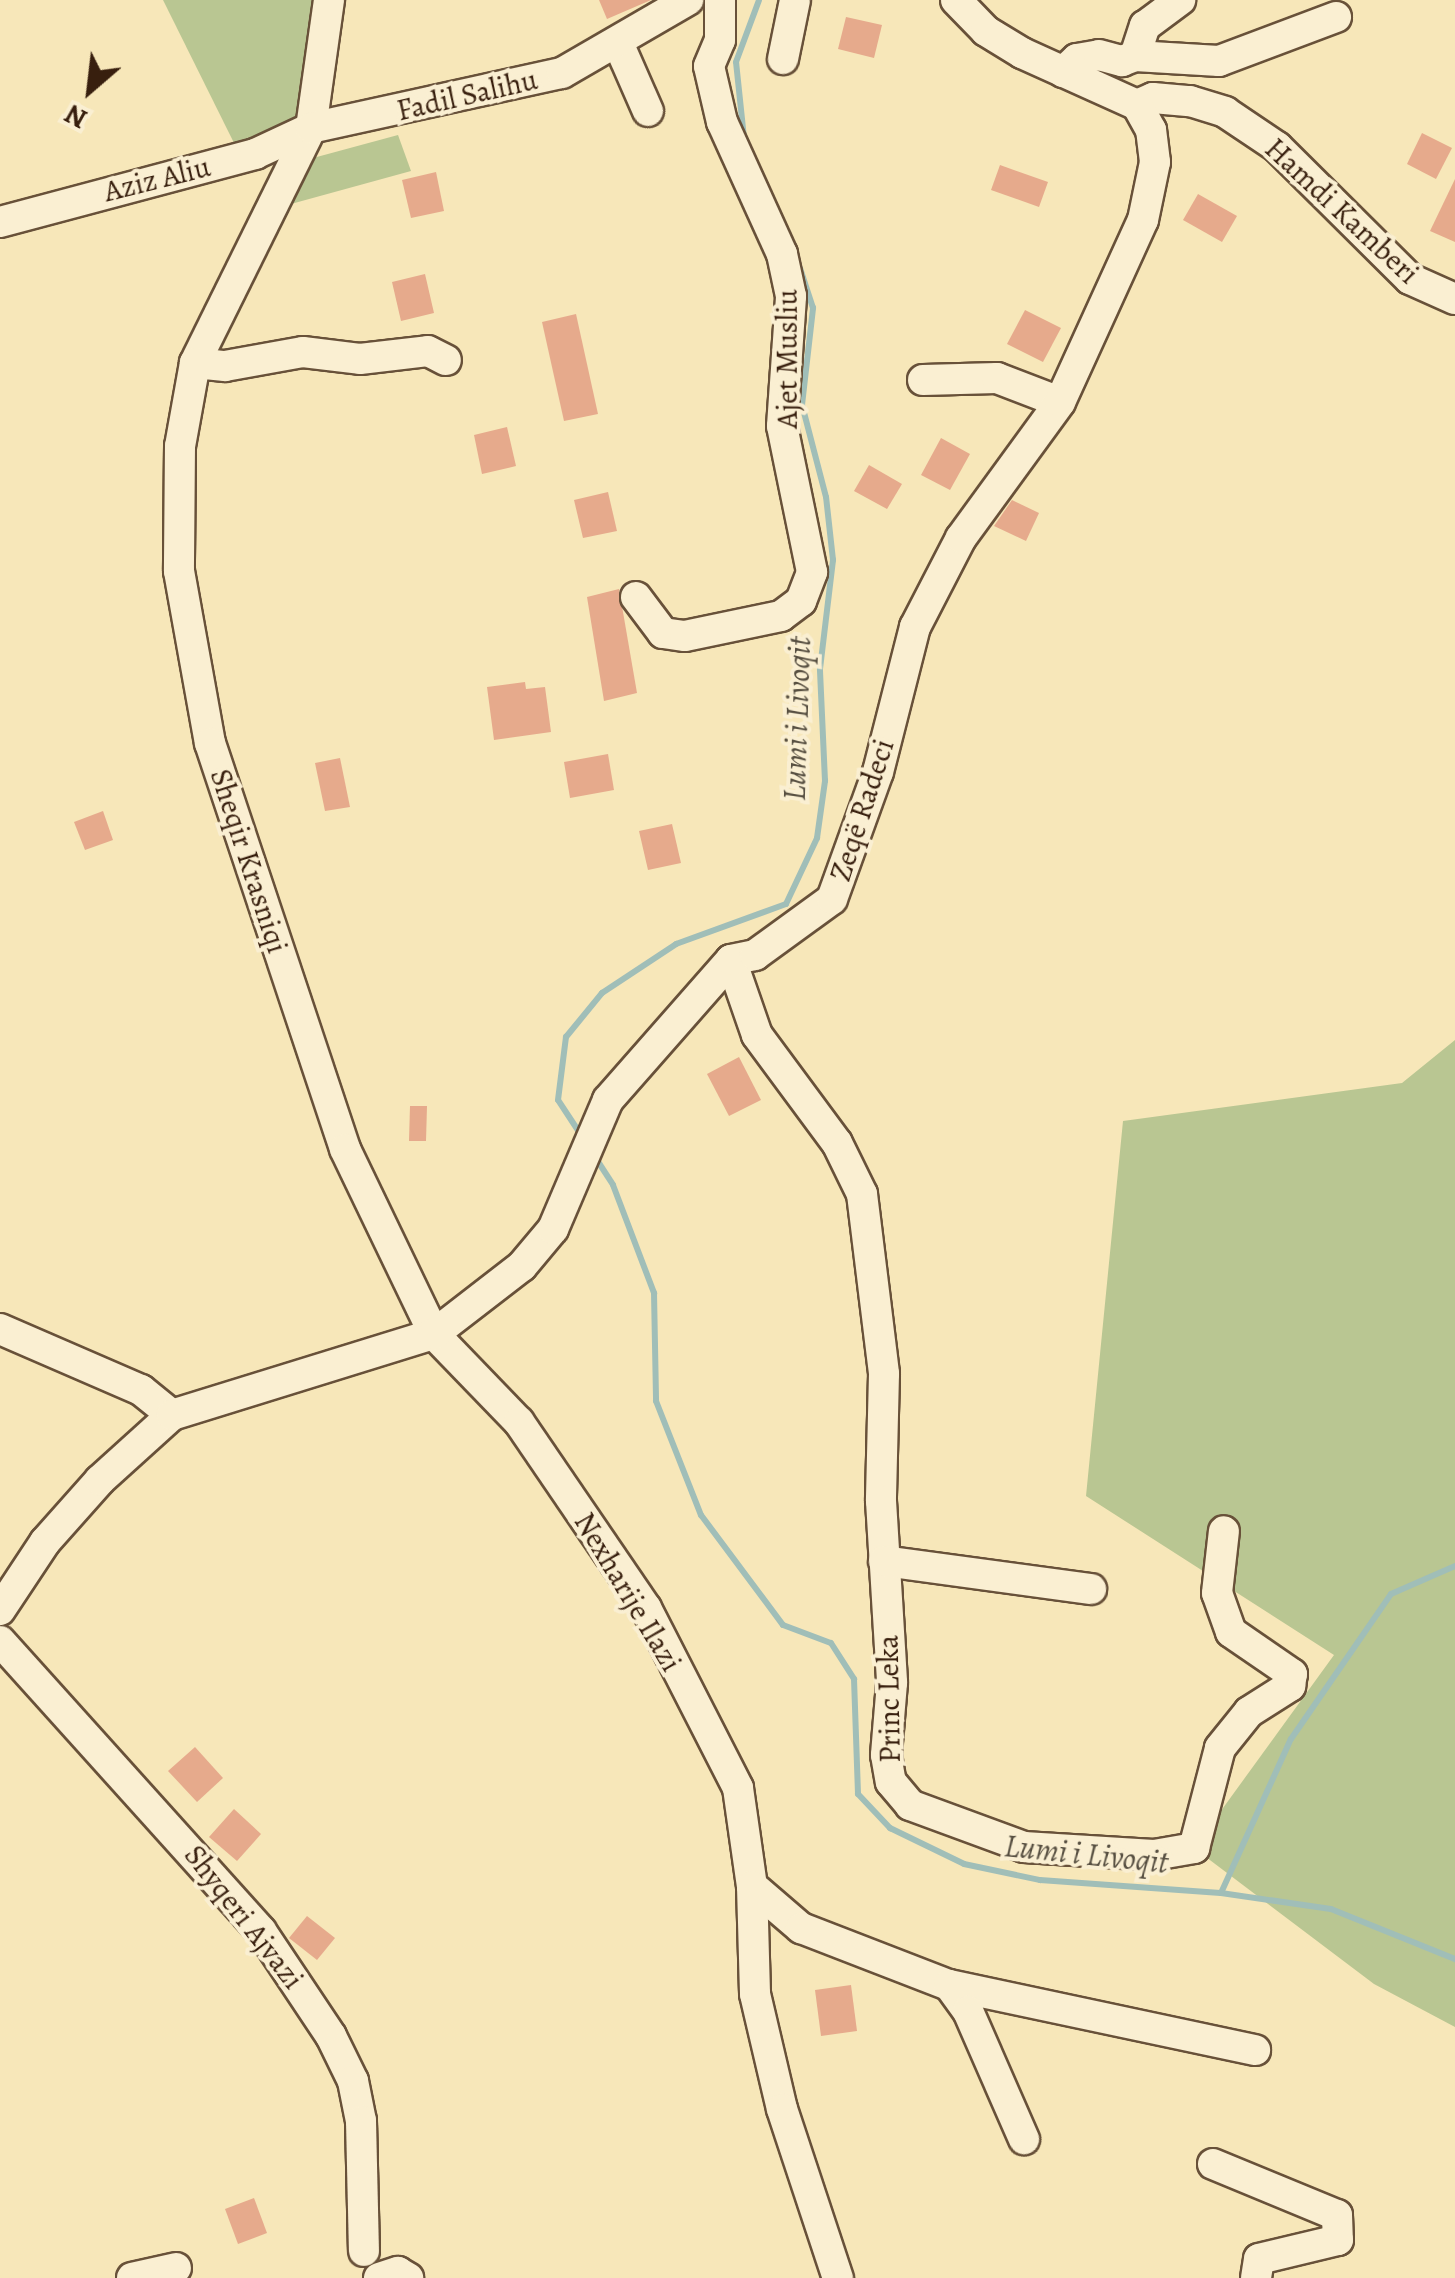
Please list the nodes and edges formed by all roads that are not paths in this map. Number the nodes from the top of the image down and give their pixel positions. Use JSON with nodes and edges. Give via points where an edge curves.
{"nodes":[{"id":1,"x":329,"y":0,"type":"edge"},
{"id":2,"x":688,"y":0,"type":"edge"},
{"id":3,"x":720,"y":0,"type":"edge"},
{"id":4,"x":795,"y":0,"type":"edge"},
{"id":5,"x":956,"y":0,"type":"edge"},
{"id":6,"x":1180,"y":0,"type":"edge"},
{"id":7,"x":1336,"y":17,"type":"dead end"},
{"id":8,"x":619,"y":45,"type":"junction"},
{"id":9,"x":1135,"y":56,"type":"junction"},
{"id":10,"x":783,"y":59,"type":"dead end"},
{"id":11,"x":1062,"y":72,"type":"junction"},
{"id":12,"x":1136,"y":105,"type":"junction"},
{"id":13,"x":648,"y":111,"type":"dead end"},
{"id":14,"x":310,"y":128,"type":"junction"},
{"id":15,"x":0,"y":222,"type":"edge"},
{"id":16,"x":1455,"y":300,"type":"edge"},
{"id":17,"x":446,"y":360,"type":"dead end"},
{"id":18,"x":195,"y":363,"type":"junction"},
{"id":19,"x":924,"y":380,"type":"dead end"},
{"id":20,"x":1060,"y":402,"type":"junction"},
{"id":21,"x":636,"y":597,"type":"dead end"},
{"id":22,"x":732,"y":960,"type":"junction"},
{"id":23,"x":0,"y":1329,"type":"edge"},
{"id":24,"x":434,"y":1334,"type":"junction"},
{"id":25,"x":172,"y":1416,"type":"junction"},
{"id":26,"x":1224,"y":1531,"type":"dead end"},
{"id":27,"x":884,"y":1561,"type":"junction"},
{"id":28,"x":1092,"y":1589,"type":"dead end"},
{"id":29,"x":0,"y":1610,"type":"edge"},
{"id":30,"x":0,"y":1642,"type":"edge"},
{"id":31,"x":752,"y":1886,"type":"junction"},
{"id":32,"x":950,"y":1985,"type":"junction"},
{"id":33,"x":1255,"y":2050,"type":"dead end"},
{"id":34,"x":1024,"y":2139,"type":"dead end"},
{"id":35,"x":1213,"y":2164,"type":"dead end"},
{"id":36,"x":372,"y":2265,"type":"edge"},
{"id":37,"x":176,"y":2268,"type":"dead end"},
{"id":38,"x":132,"y":2278,"type":"edge"},
{"id":39,"x":408,"y":2278,"type":"edge"},
{"id":40,"x":838,"y":2278,"type":"edge"},
{"id":41,"x":1256,"y":2278,"type":"edge"}],
"edges":[{"from":1,"to":14,"type":"street","name":"Sheqir Krasniqi"},
{"from":2,"to":8,"type":"street","name":"Fadil Salihu"},
{"from":3,"to":21,"type":"street","name":"Ajet Musliu","via":[[720,40],[709,66],[736,162],[782,254],[790,296],[782,426],[812,572],[801,601],[781,616],[686,636],[663,633]]},
{"from":4,"to":10,"type":"street"},
{"from":5,"to":11,"type":"street","name":"Hamdi Kamberi","via":[[986,31]]},
{"from":6,"to":9,"type":"street","via":[[1145,26]]},
{"from":7,"to":9,"type":"street","via":[[1219,60]]},
{"from":8,"to":13,"type":"street"},
{"from":8,"to":14,"type":"street","name":"Fadil Salihu","via":[[562,73],[504,89]]},
{"from":9,"to":11,"type":"street","via":[[1077,59]]},
{"from":11,"to":12,"type":"street","name":"Hamdi Kamberi"},
{"from":12,"to":16,"type":"street","name":"Hamdi Kamberi","via":[[1153,98],[1225,112],[1277,147],[1410,279]]},
{"from":12,"to":20,"type":"street","name":"Zeqë Radeci","via":[[1151,130],[1155,162],[1143,220]]},
{"from":14,"to":15,"type":"street","name":"Aziz Aliu","via":[[255,154]]},
{"from":14,"to":18,"type":"street","name":"Sheqir Krasniqi"},
{"from":17,"to":18,"type":"street","via":[[428,351],[360,359],[304,352],[225,366]]},
{"from":18,"to":24,"type":"street","name":"Sheqir Krasniqi","via":[[180,446],[179,571],[210,743],[345,1149]]},
{"from":19,"to":20,"type":"street","via":[[997,378]]},
{"from":20,"to":22,"type":"street","name":"Zeqë Radeci","via":[[961,538],[915,627],[878,772],[832,899],[755,955]]},
{"from":22,"to":24,"type":"street","name":"Zeqë Radeci","via":[[608,1100],[554,1230],[522,1266]]},
{"from":22,"to":27,"type":"street","name":"Princ Leka","via":[[756,1035],[837,1143],[862,1194],[884,1374]]},
{"from":23,"to":25,"type":"street","via":[[140,1390]]},
{"from":24,"to":25,"type":"street"},
{"from":24,"to":31,"type":"street","name":"Nexharije Ilazi","via":[[519,1422],[646,1608],[738,1788]]},
{"from":25,"to":29,"type":"street","via":[[100,1480],[45,1542]]},
{"from":26,"to":27,"type":"street","name":"Princ Leka","via":[[1217,1592],[1222,1613],[1251,1650],[1292,1674],[1290,1686],[1249,1712],[1220,1748],[1194,1848],[1154,1855],[1024,1848],[910,1805],[891,1782],[886,1755],[892,1683]]},
{"from":27,"to":28,"type":"street"},
{"from":30,"to":36,"type":"street","name":"Shyqeri Ajvazi","via":[[261,1931],[331,2036],[353,2081]]},
{"from":31,"to":32,"type":"street","via":[[801,1928]]},
{"from":31,"to":40,"type":"street","name":"Nexharije Ilazi","via":[[755,1994],[782,2110]]},
{"from":32,"to":33,"type":"street"},
{"from":32,"to":34,"type":"street"},
{"from":35,"to":41,"type":"street","via":[[1337,2215],[1338,2240],[1259,2259]]},
{"from":36,"to":39,"type":"street"},
{"from":37,"to":38,"type":"street"}]}
